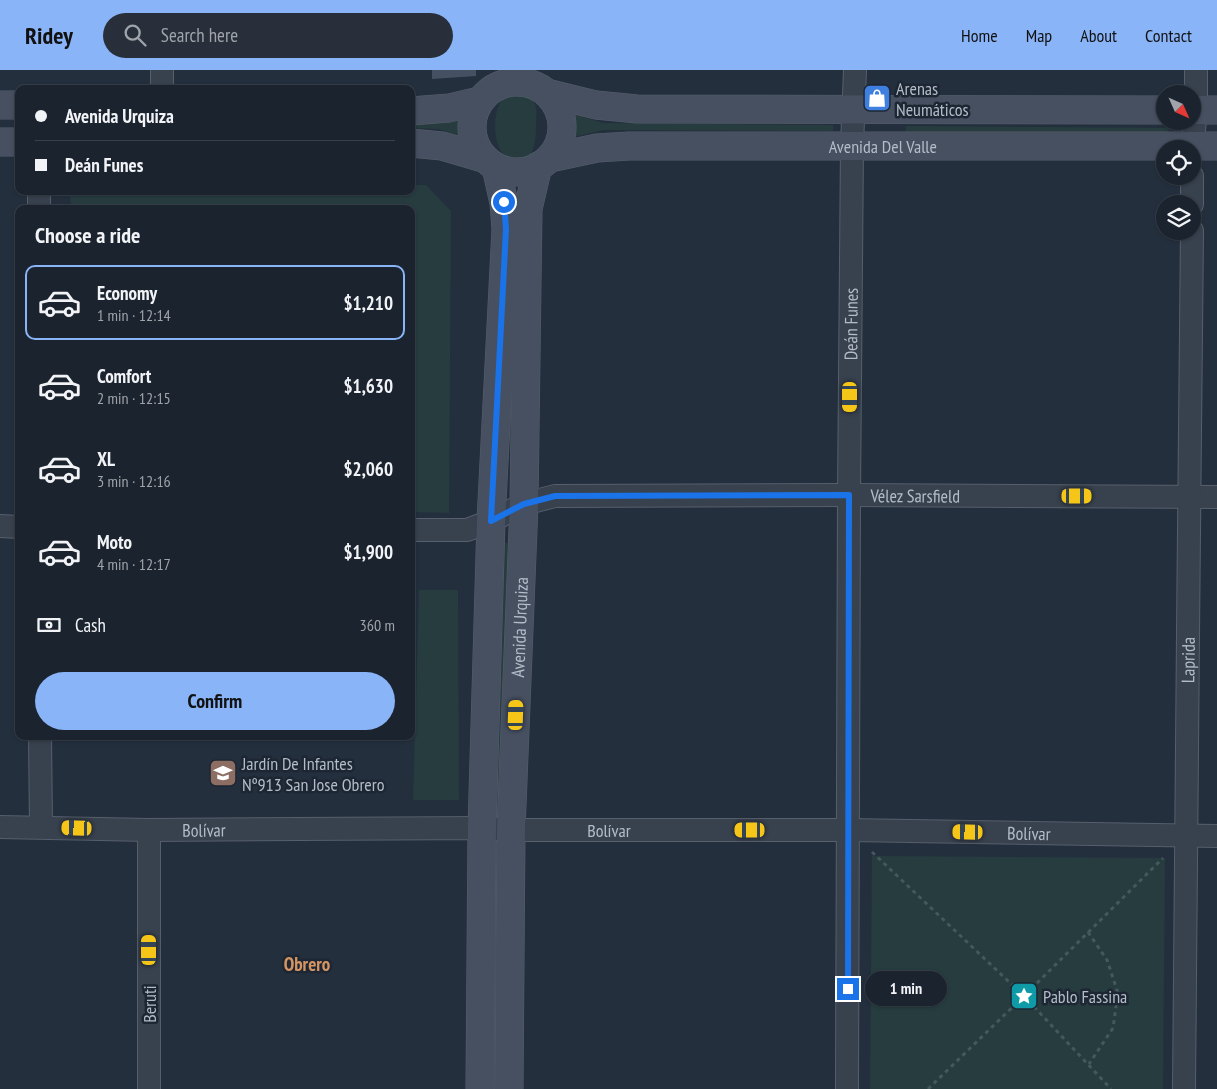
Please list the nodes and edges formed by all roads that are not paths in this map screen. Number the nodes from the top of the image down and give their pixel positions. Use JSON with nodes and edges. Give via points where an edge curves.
{"nodes":[{"id":1,"x":162,"y":70,"type":"edge"},
{"id":2,"x":855,"y":70,"type":"edge"},
{"id":3,"x":1196,"y":70,"type":"edge"},
{"id":4,"x":505,"y":76,"type":"edge"},
{"id":5,"x":541,"y":84,"type":"edge"},
{"id":6,"x":162,"y":85,"type":"edge"},
{"id":7,"x":480,"y":101,"type":"junction"},
{"id":8,"x":0,"y":105,"type":"edge"},
{"id":9,"x":15,"y":105,"type":"edge"},
{"id":10,"x":854,"y":110,"type":"junction"},
{"id":11,"x":1156,"y":110,"type":"edge"},
{"id":12,"x":1202,"y":110,"type":"edge"},
{"id":13,"x":415,"y":111,"type":"edge"},
{"id":14,"x":0,"y":142,"type":"edge"},
{"id":15,"x":15,"y":142,"type":"edge"},
{"id":16,"x":415,"y":143,"type":"edge"},
{"id":17,"x":852,"y":145,"type":"junction"},
{"id":18,"x":1156,"y":147,"type":"edge"},
{"id":19,"x":1201,"y":147,"type":"edge"},
{"id":20,"x":544,"y":162,"type":"junction"},
{"id":21,"x":490,"y":163,"type":"junction"},
{"id":22,"x":1192,"y":240,"type":"edge"},
{"id":23,"x":849,"y":495,"type":"junction"},
{"id":24,"x":1190,"y":496,"type":"junction"},
{"id":25,"x":1217,"y":497,"type":"edge"},
{"id":26,"x":524,"y":504,"type":"junction"},
{"id":27,"x":491,"y":521,"type":"junction"},
{"id":28,"x":0,"y":526,"type":"edge"},
{"id":29,"x":15,"y":526,"type":"edge"},
{"id":30,"x":415,"y":530,"type":"edge"},
{"id":31,"x":40,"y":740,"type":"edge"},
{"id":32,"x":0,"y":827,"type":"edge"},
{"id":33,"x":41,"y":827,"type":"junction"},
{"id":34,"x":482,"y":828,"type":"junction"},
{"id":35,"x":149,"y":830,"type":"junction"},
{"id":36,"x":511,"y":830,"type":"junction"},
{"id":37,"x":849,"y":830,"type":"junction"},
{"id":38,"x":1185,"y":836,"type":"junction"},
{"id":39,"x":1217,"y":836,"type":"edge"},
{"id":40,"x":149,"y":1089,"type":"edge"},
{"id":41,"x":480,"y":1089,"type":"edge"},
{"id":42,"x":509,"y":1089,"type":"edge"},
{"id":43,"x":847,"y":1089,"type":"edge"},
{"id":44,"x":1184,"y":1089,"type":"edge"}],
"edges":[{"from":1,"to":6,"type":"street"},
{"from":2,"to":10,"type":"street","name":"Deán Funes"},
{"from":3,"to":12,"type":"street"},
{"from":4,"to":5,"type":"main road","via":[[520,82]]},
{"from":4,"to":7,"type":"main road"},
{"from":5,"to":10,"type":"main road","name":"Avenida Del Valle","via":[[596,105],[637,109]]},
{"from":5,"to":20,"type":"main road","via":[[556,105],[562,132],[558,146]]},
{"from":7,"to":13,"type":"main road"},
{"from":7,"to":21,"type":"main road","via":[[473,115],[471,130],[475,145]]},
{"from":8,"to":9,"type":"main road"},
{"from":10,"to":11,"type":"main road","name":"Avenida Del Valle"},
{"from":10,"to":17,"type":"street","name":"Deán Funes"},
{"from":12,"to":19,"type":"street"},
{"from":14,"to":15,"type":"main road"},
{"from":16,"to":21,"type":"main road","via":[[442,146]]},
{"from":17,"to":18,"type":"main road","name":"Avenida Del Valle"},
{"from":17,"to":20,"type":"main road","name":"Avenida Del Valle","via":[[630,146],[597,148]]},
{"from":17,"to":23,"type":"street","name":"Deán Funes"},
{"from":20,"to":21,"type":"main road","via":[[525,171],[511,172]]},
{"from":20,"to":26,"type":"main road","name":"Avenida Urquiza","via":[[528,209]]},
{"from":21,"to":27,"type":"main road","name":"Avenida Urquiza","via":[[504,202],[506,229]]},
{"from":22,"to":24,"type":"street","name":"Laprida"},
{"from":23,"to":24,"type":"street","name":"Vélez Sarsfield"},
{"from":23,"to":26,"type":"street","name":"Vélez Sarsfield","via":[[555,496]]},
{"from":23,"to":37,"type":"street","name":"Deán Funes"},
{"from":24,"to":25,"type":"street","name":"Vélez Sarsfield"},
{"from":24,"to":38,"type":"street","name":"Laprida"},
{"from":26,"to":27,"type":"street","name":"Vélez Sarsfield"},
{"from":26,"to":36,"type":"main road","name":"Avenida Urquiza"},
{"from":27,"to":30,"type":"street","name":"Vélez Sarsfield","via":[[467,530]]},
{"from":27,"to":34,"type":"main road","name":"Avenida Urquiza"},
{"from":28,"to":29,"type":"street"},
{"from":31,"to":33,"type":"street"},
{"from":32,"to":33,"type":"street","name":"Bolívar"},
{"from":33,"to":35,"type":"street","name":"Bolívar"},
{"from":34,"to":35,"type":"street","name":"Bolívar"},
{"from":34,"to":36,"type":"street","name":"Bolívar"},
{"from":34,"to":41,"type":"main road","name":"Avenida Urquiza"},
{"from":35,"to":40,"type":"street","name":"Beruti"},
{"from":36,"to":37,"type":"street","name":"Bolívar"},
{"from":36,"to":42,"type":"main road","name":"Avenida Urquiza"},
{"from":37,"to":38,"type":"street","name":"Bolívar"},
{"from":37,"to":43,"type":"street","name":"Deán Funes"},
{"from":38,"to":39,"type":"street","name":"Bolívar"},
{"from":38,"to":44,"type":"street","name":"Laprida"}]}
